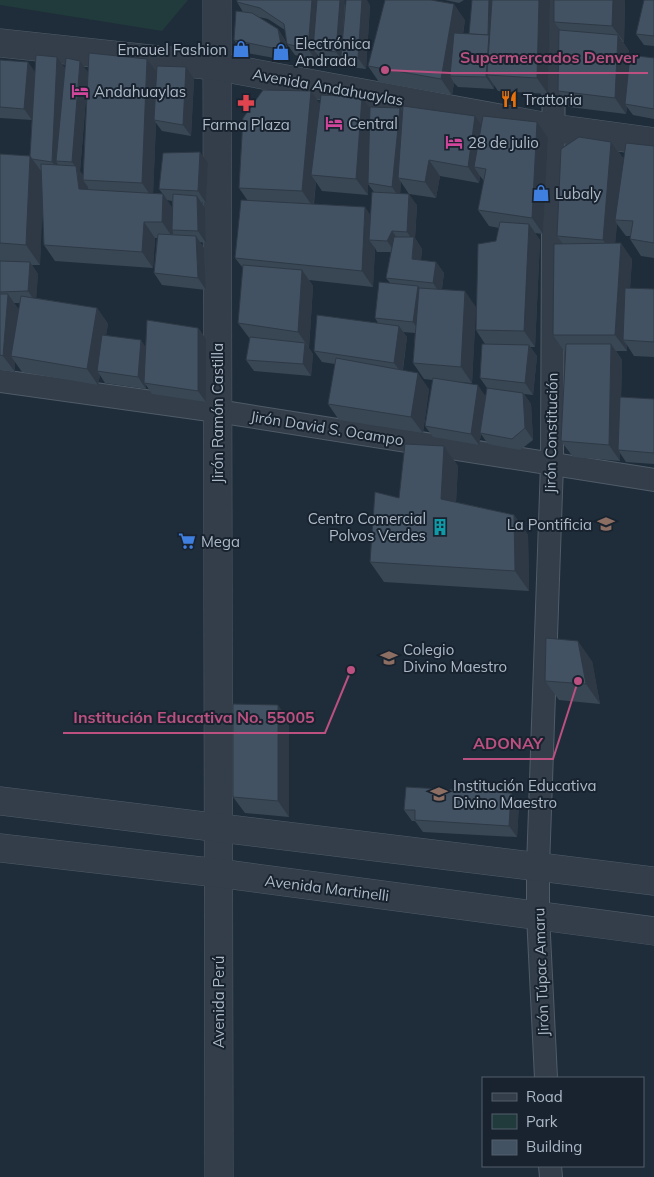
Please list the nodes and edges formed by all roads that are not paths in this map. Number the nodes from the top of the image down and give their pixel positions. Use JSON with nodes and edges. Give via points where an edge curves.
{"nodes":[{"id":1,"x":217,"y":0,"type":"edge"},
{"id":2,"x":554,"y":0,"type":"edge"},
{"id":3,"x":0,"y":43,"type":"edge"},
{"id":4,"x":215,"y":66,"type":"junction"},
{"id":5,"x":553,"y":128,"type":"junction"},
{"id":6,"x":654,"y":142,"type":"edge"},
{"id":7,"x":0,"y":381,"type":"edge"},
{"id":8,"x":217,"y":411,"type":"junction"},
{"id":9,"x":552,"y":464,"type":"junction"},
{"id":10,"x":654,"y":480,"type":"edge"},
{"id":11,"x":0,"y":801,"type":"edge"},
{"id":12,"x":218,"y":826,"type":"junction"},
{"id":13,"x":0,"y":848,"type":"edge"},
{"id":14,"x":538,"y":866,"type":"junction"},
{"id":15,"x":218,"y":874,"type":"junction"},
{"id":16,"x":654,"y":881,"type":"edge"},
{"id":17,"x":538,"y":915,"type":"junction"},
{"id":18,"x":654,"y":931,"type":"edge"},
{"id":19,"x":546,"y":1077,"type":"edge"},
{"id":20,"x":219,"y":1177,"type":"edge"}],
"edges":[{"from":1,"to":4,"type":"street","name":"Jirón Ramón Castilla"},
{"from":2,"to":5,"type":"street","name":"Jirón Constitución"},
{"from":3,"to":4,"type":"street","name":"Avenida Andahuaylas"},
{"from":4,"to":5,"type":"street","name":"Avenida Andahuaylas"},
{"from":4,"to":8,"type":"street","name":"Jirón Ramón Castilla"},
{"from":5,"to":6,"type":"street","name":"Avenida Andahuaylas"},
{"from":5,"to":9,"type":"street","name":"Jirón Constitución"},
{"from":7,"to":8,"type":"street","name":"Jirón David S. Ocampo"},
{"from":8,"to":9,"type":"street","name":"Jirón David S. Ocampo"},
{"from":8,"to":12,"type":"street","name":"Jirón Ramón Castilla"},
{"from":9,"to":10,"type":"street","name":"Jirón David S. Ocampo"},
{"from":9,"to":14,"type":"street","name":"Jirón Constitución"},
{"from":11,"to":12,"type":"street"},
{"from":12,"to":14,"type":"street"},
{"from":12,"to":15,"type":"street","name":"Avenida Perú"},
{"from":13,"to":15,"type":"street","name":"Avenida Martinelli"},
{"from":14,"to":16,"type":"street"},
{"from":14,"to":17,"type":"street","name":"Jirón Túpac Amaru"},
{"from":15,"to":17,"type":"street","name":"Avenida Martinelli"},
{"from":15,"to":20,"type":"street","name":"Avenida Perú"},
{"from":17,"to":18,"type":"street","name":"Avenida Martinelli"},
{"from":17,"to":19,"type":"street","name":"Jirón Túpac Amaru"}]}
